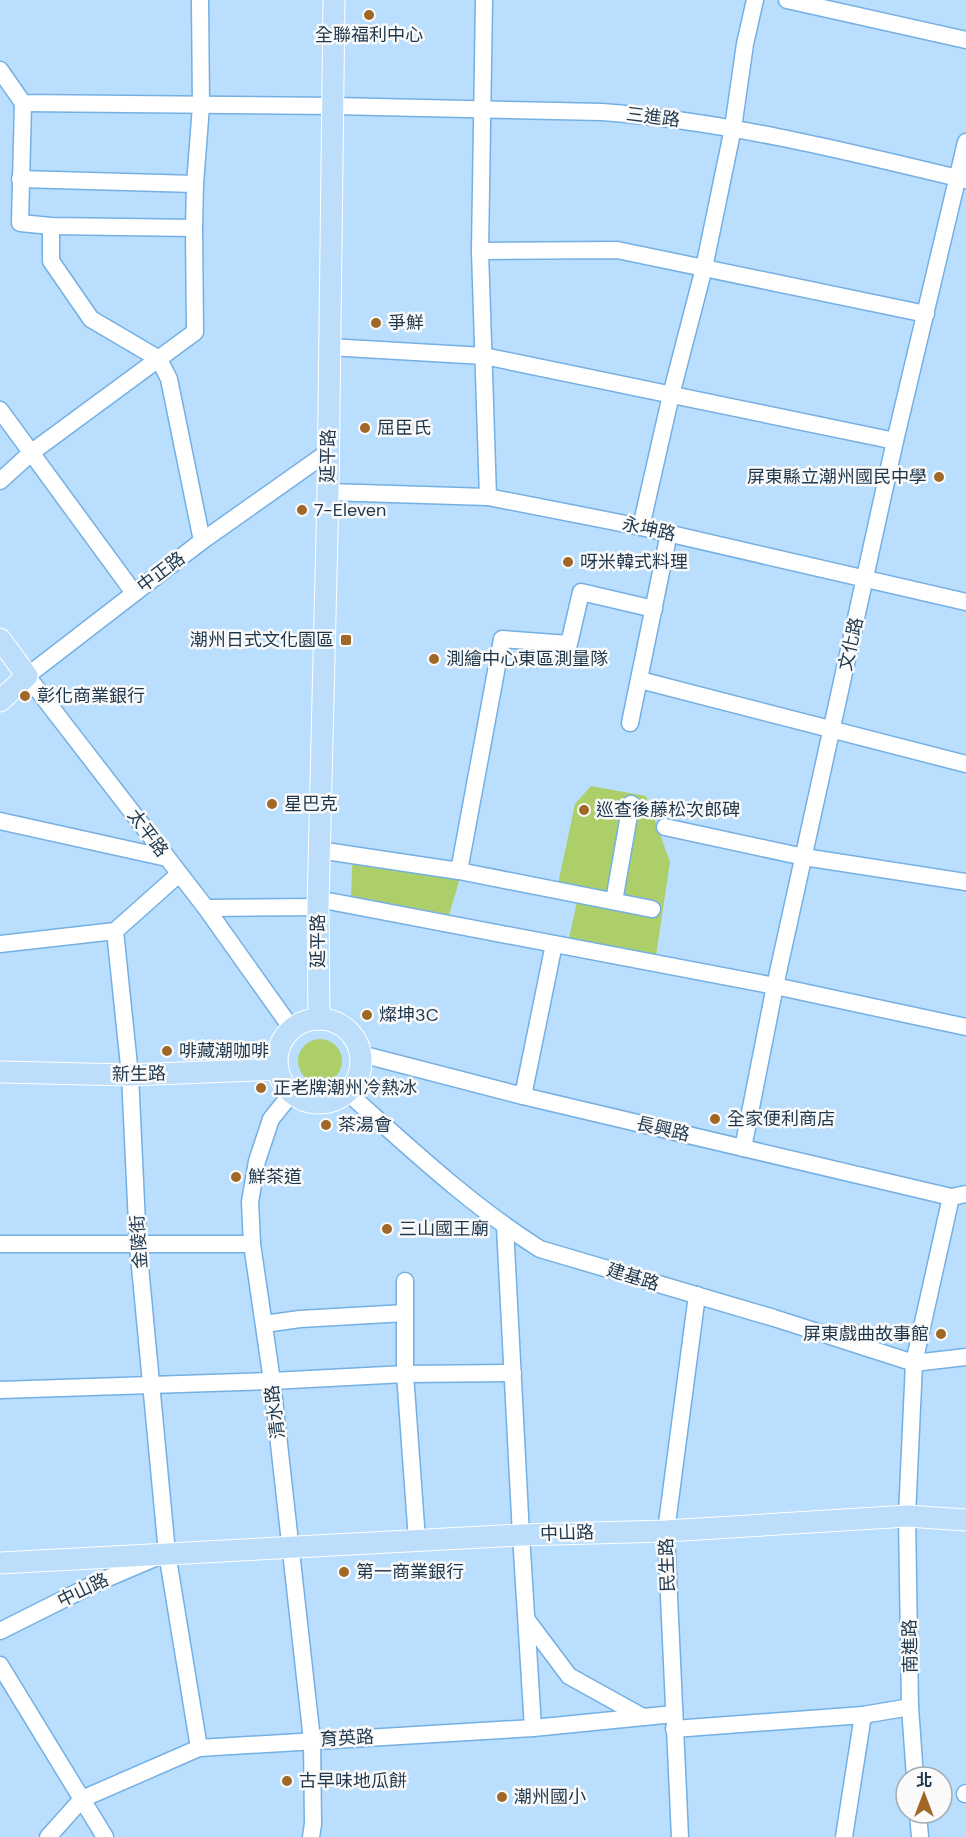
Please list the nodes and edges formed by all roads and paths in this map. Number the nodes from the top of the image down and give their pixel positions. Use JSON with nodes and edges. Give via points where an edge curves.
{"nodes":[{"id":1,"x":200,"y":0,"type":"edge"},
{"id":2,"x":334,"y":0,"type":"edge"},
{"id":3,"x":484,"y":0,"type":"edge"},
{"id":4,"x":756,"y":0,"type":"edge"},
{"id":5,"x":787,"y":0,"type":"edge"},
{"id":6,"x":966,"y":40,"type":"edge"},
{"id":7,"x":0,"y":70,"type":"edge"},
{"id":8,"x":23,"y":103,"type":"junction"},
{"id":9,"x":201,"y":105,"type":"junction"},
{"id":10,"x":334,"y":106,"type":"junction"},
{"id":11,"x":482,"y":109,"type":"junction"},
{"id":12,"x":733,"y":128,"type":"junction"},
{"id":13,"x":966,"y":141,"type":"edge"},
{"id":14,"x":20,"y":179,"type":"junction"},
{"id":15,"x":962,"y":179,"type":"edge"},
{"id":16,"x":195,"y":184,"type":"junction"},
{"id":17,"x":51,"y":226,"type":"junction"},
{"id":18,"x":194,"y":228,"type":"junction"},
{"id":19,"x":480,"y":251,"type":"junction"},
{"id":20,"x":704,"y":268,"type":"junction"},
{"id":21,"x":926,"y":314,"type":"junction"},
{"id":22,"x":329,"y":348,"type":"junction"},
{"id":23,"x":484,"y":356,"type":"junction"},
{"id":24,"x":159,"y":359,"type":"junction"},
{"id":25,"x":671,"y":395,"type":"junction"},
{"id":26,"x":0,"y":410,"type":"edge"},
{"id":27,"x":895,"y":441,"type":"junction"},
{"id":28,"x":328,"y":452,"type":"junction"},
{"id":29,"x":32,"y":453,"type":"junction"},
{"id":30,"x":0,"y":481,"type":"edge"},
{"id":31,"x":327,"y":492,"type":"junction"},
{"id":32,"x":488,"y":497,"type":"junction"},
{"id":33,"x":641,"y":527,"type":"junction"},
{"id":34,"x":669,"y":533,"type":"junction"},
{"id":35,"x":202,"y":541,"type":"junction"},
{"id":36,"x":865,"y":579,"type":"junction"},
{"id":37,"x":134,"y":593,"type":"junction"},
{"id":38,"x":966,"y":602,"type":"edge"},
{"id":39,"x":654,"y":609,"type":"junction"},
{"id":40,"x":0,"y":639,"type":"edge"},
{"id":41,"x":27,"y":676,"type":"junction"},
{"id":42,"x":640,"y":680,"type":"junction"},
{"id":43,"x":0,"y":701,"type":"edge"},
{"id":44,"x":630,"y":723,"type":"dead end"},
{"id":45,"x":832,"y":730,"type":"junction"},
{"id":46,"x":966,"y":764,"type":"edge"},
{"id":47,"x":631,"y":804,"type":"dead end"},
{"id":48,"x":0,"y":821,"type":"edge"},
{"id":49,"x":665,"y":827,"type":"dead end"},
{"id":50,"x":320,"y":850,"type":"junction"},
{"id":51,"x":804,"y":857,"type":"junction"},
{"id":52,"x":167,"y":858,"type":"junction"},
{"id":53,"x":459,"y":871,"type":"junction"},
{"id":54,"x":179,"y":874,"type":"junction"},
{"id":55,"x":966,"y":882,"type":"edge"},
{"id":56,"x":614,"y":901,"type":"junction"},
{"id":57,"x":318,"y":903,"type":"junction"},
{"id":58,"x":206,"y":908,"type":"junction"},
{"id":59,"x":652,"y":909,"type":"dead end"},
{"id":60,"x":115,"y":931,"type":"junction"},
{"id":61,"x":554,"y":944,"type":"junction"},
{"id":62,"x":0,"y":945,"type":"edge"},
{"id":63,"x":775,"y":986,"type":"junction"},
{"id":64,"x":319,"y":1019,"type":"junction"},
{"id":65,"x":966,"y":1027,"type":"edge"},
{"id":66,"x":292,"y":1029,"type":"junction"},
{"id":67,"x":361,"y":1054,"type":"junction"},
{"id":68,"x":278,"y":1069,"type":"junction"},
{"id":69,"x":0,"y":1072,"type":"edge"},
{"id":70,"x":130,"y":1075,"type":"junction"},
{"id":71,"x":292,"y":1093,"type":"junction"},
{"id":72,"x":348,"y":1093,"type":"junction"},
{"id":73,"x":522,"y":1096,"type":"junction"},
{"id":74,"x":743,"y":1148,"type":"junction"},
{"id":75,"x":958,"y":1195,"type":"edge"},
{"id":76,"x":505,"y":1227,"type":"junction"},
{"id":77,"x":0,"y":1244,"type":"edge"},
{"id":78,"x":252,"y":1244,"type":"junction"},
{"id":79,"x":138,"y":1245,"type":"junction"},
{"id":80,"x":405,"y":1281,"type":"dead end"},
{"id":81,"x":697,"y":1295,"type":"junction"},
{"id":82,"x":405,"y":1313,"type":"junction"},
{"id":83,"x":264,"y":1324,"type":"junction"},
{"id":84,"x":966,"y":1357,"type":"edge"},
{"id":85,"x":914,"y":1363,"type":"junction"},
{"id":86,"x":513,"y":1373,"type":"junction"},
{"id":87,"x":405,"y":1374,"type":"junction"},
{"id":88,"x":272,"y":1381,"type":"junction"},
{"id":89,"x":153,"y":1385,"type":"junction"},
{"id":90,"x":0,"y":1390,"type":"edge"},
{"id":91,"x":907,"y":1516,"type":"junction"},
{"id":92,"x":966,"y":1520,"type":"edge"},
{"id":93,"x":666,"y":1530,"type":"junction"},
{"id":94,"x":521,"y":1535,"type":"junction"},
{"id":95,"x":417,"y":1540,"type":"junction"},
{"id":96,"x":292,"y":1548,"type":"junction"},
{"id":97,"x":167,"y":1553,"type":"junction"},
{"id":98,"x":0,"y":1563,"type":"edge"},
{"id":99,"x":528,"y":1620,"type":"junction"},
{"id":100,"x":0,"y":1631,"type":"edge"},
{"id":101,"x":0,"y":1665,"type":"edge"},
{"id":102,"x":910,"y":1707,"type":"junction"},
{"id":103,"x":863,"y":1715,"type":"junction"},
{"id":104,"x":643,"y":1717,"type":"junction"},
{"id":105,"x":674,"y":1721,"type":"junction"},
{"id":106,"x":533,"y":1728,"type":"junction"},
{"id":107,"x":312,"y":1740,"type":"junction"},
{"id":108,"x":199,"y":1748,"type":"junction"},
{"id":109,"x":914,"y":1765,"type":"edge"},
{"id":110,"x":82,"y":1799,"type":"junction"},
{"id":111,"x":48,"y":1837,"type":"edge"},
{"id":112,"x":105,"y":1837,"type":"edge"},
{"id":113,"x":311,"y":1837,"type":"edge"},
{"id":114,"x":680,"y":1837,"type":"edge"},
{"id":115,"x":844,"y":1837,"type":"edge"}],
"edges":[{"from":1,"to":9,"type":"street"},
{"from":2,"to":10,"type":"main road","name":"延平路"},
{"from":3,"to":11,"type":"street"},
{"from":4,"to":12,"type":"street"},
{"from":5,"to":6,"type":"street"},
{"from":7,"to":8,"type":"street"},
{"from":8,"to":9,"type":"street","name":"三進路"},
{"from":8,"to":14,"type":"street"},
{"from":9,"to":10,"type":"street","name":"三進路"},
{"from":9,"to":16,"type":"street"},
{"from":10,"to":11,"type":"street","name":"三進路"},
{"from":10,"to":22,"type":"main road","name":"延平路"},
{"from":11,"to":12,"type":"street","name":"三進路","via":[[602,112]]},
{"from":11,"to":19,"type":"street"},
{"from":12,"to":15,"type":"street","name":"三進路"},
{"from":12,"to":20,"type":"street"},
{"from":13,"to":15,"type":"street","name":"文化路"},
{"from":14,"to":16,"type":"street"},
{"from":14,"to":17,"type":"street","via":[[20,223]]},
{"from":15,"to":21,"type":"street","name":"文化路"},
{"from":16,"to":18,"type":"street"},
{"from":17,"to":18,"type":"street"},
{"from":17,"to":24,"type":"street","via":[[51,261],[91,318]]},
{"from":18,"to":24,"type":"street","via":[[195,332]]},
{"from":19,"to":20,"type":"street","via":[[617,250]]},
{"from":19,"to":23,"type":"street"},
{"from":20,"to":21,"type":"street"},
{"from":20,"to":25,"type":"street"},
{"from":21,"to":27,"type":"street","name":"文化路"},
{"from":22,"to":23,"type":"street"},
{"from":22,"to":28,"type":"main road","name":"延平路"},
{"from":23,"to":25,"type":"street"},
{"from":23,"to":32,"type":"street"},
{"from":24,"to":29,"type":"street"},
{"from":24,"to":35,"type":"street","via":[[169,379]]},
{"from":25,"to":27,"type":"street"},
{"from":25,"to":33,"type":"street"},
{"from":26,"to":29,"type":"street"},
{"from":27,"to":36,"type":"street","name":"文化路"},
{"from":28,"to":31,"type":"main road","name":"延平路"},
{"from":28,"to":35,"type":"street","name":"中正路"},
{"from":29,"to":30,"type":"street"},
{"from":29,"to":37,"type":"street"},
{"from":31,"to":32,"type":"street","name":"永坤路"},
{"from":31,"to":50,"type":"main road","name":"延平路"},
{"from":32,"to":33,"type":"street","name":"永坤路"},
{"from":33,"to":34,"type":"street","name":"永坤路"},
{"from":34,"to":36,"type":"street","name":"永坤路"},
{"from":34,"to":39,"type":"street"},
{"from":35,"to":37,"type":"street","name":"中正路"},
{"from":36,"to":38,"type":"street","name":"永坤路"},
{"from":36,"to":45,"type":"street","name":"文化路"},
{"from":37,"to":41,"type":"street","name":"中正路"},
{"from":39,"to":42,"type":"street"},
{"from":39,"to":53,"type":"street","via":[[581,592],[569,644],[502,639]]},
{"from":40,"to":41,"type":"main road","name":"太平路"},
{"from":41,"to":43,"type":"main road","name":"中正路"},
{"from":41,"to":52,"type":"street","name":"太平路"},
{"from":42,"to":44,"type":"street"},
{"from":42,"to":45,"type":"street"},
{"from":45,"to":46,"type":"street"},
{"from":45,"to":51,"type":"street","name":"文化路"},
{"from":47,"to":56,"type":"street"},
{"from":48,"to":52,"type":"street"},
{"from":49,"to":51,"type":"street"},
{"from":50,"to":53,"type":"street"},
{"from":50,"to":57,"type":"main road","name":"延平路"},
{"from":51,"to":55,"type":"street"},
{"from":51,"to":63,"type":"street","name":"文化路"},
{"from":52,"to":54,"type":"street","name":"太平路"},
{"from":53,"to":56,"type":"street"},
{"from":54,"to":58,"type":"street","name":"太平路"},
{"from":54,"to":60,"type":"street"},
{"from":56,"to":59,"type":"street"},
{"from":57,"to":58,"type":"street"},
{"from":57,"to":61,"type":"street"},
{"from":57,"to":64,"type":"main road","name":"延平路"},
{"from":58,"to":66,"type":"street","name":"太平路"},
{"from":60,"to":62,"type":"street"},
{"from":60,"to":70,"type":"street","name":"金陵街"},
{"from":61,"to":63,"type":"street"},
{"from":61,"to":73,"type":"street"},
{"from":63,"to":65,"type":"street"},
{"from":63,"to":74,"type":"street","name":"文化路"},
{"from":64,"to":66,"type":"main road"},
{"from":64,"to":67,"type":"main road","via":[[350,1032]]},
{"from":66,"to":68,"type":"main road","via":[[281,1044]]},
{"from":67,"to":72,"type":"main road","via":[[361,1068]]},
{"from":67,"to":73,"type":"street","name":"長興路"},
{"from":68,"to":70,"type":"main road","name":"新生路"},
{"from":68,"to":71,"type":"main road"},
{"from":69,"to":70,"type":"main road","name":"新生路"},
{"from":70,"to":79,"type":"street","name":"金陵街"},
{"from":71,"to":72,"type":"main road","via":[[314,1103],[326,1103]]},
{"from":71,"to":78,"type":"street","name":"清水路","via":[[271,1119],[257,1161],[250,1202]]},
{"from":72,"to":76,"type":"street","name":"建基路"},
{"from":73,"to":74,"type":"street","name":"長興路"},
{"from":74,"to":75,"type":"street","name":"長興路"},
{"from":75,"to":85,"type":"street","name":"南進路"},
{"from":76,"to":81,"type":"street","name":"建基路","via":[[540,1249]]},
{"from":76,"to":86,"type":"street"},
{"from":77,"to":79,"type":"street"},
{"from":78,"to":79,"type":"street"},
{"from":78,"to":83,"type":"street","name":"清水路"},
{"from":79,"to":89,"type":"street","name":"金陵街"},
{"from":80,"to":82,"type":"street"},
{"from":81,"to":85,"type":"street","name":"建基路"},
{"from":81,"to":93,"type":"street","name":"民生路"},
{"from":82,"to":83,"type":"street"},
{"from":82,"to":87,"type":"street"},
{"from":83,"to":88,"type":"street","name":"清水路"},
{"from":84,"to":85,"type":"street","name":"建基路"},
{"from":85,"to":91,"type":"street","name":"南進路"},
{"from":86,"to":87,"type":"street"},
{"from":86,"to":94,"type":"street"},
{"from":87,"to":88,"type":"street"},
{"from":87,"to":95,"type":"street"},
{"from":88,"to":89,"type":"street"},
{"from":88,"to":96,"type":"street","name":"清水路"},
{"from":89,"to":90,"type":"street"},
{"from":89,"to":97,"type":"street","name":"金陵街"},
{"from":91,"to":92,"type":"main road","name":"中山路"},
{"from":91,"to":93,"type":"main road","name":"中山路"},
{"from":91,"to":102,"type":"street","name":"南進路"},
{"from":93,"to":94,"type":"main road","name":"中山路"},
{"from":93,"to":105,"type":"street","name":"民生路"},
{"from":94,"to":95,"type":"main road","name":"中山路"},
{"from":94,"to":99,"type":"street"},
{"from":95,"to":96,"type":"main road","name":"中山路"},
{"from":96,"to":97,"type":"main road","name":"中山路"},
{"from":96,"to":107,"type":"street","name":"清水路"},
{"from":97,"to":98,"type":"main road","name":"中山路"},
{"from":97,"to":100,"type":"street","name":"中山路","via":[[93,1584]]},
{"from":97,"to":108,"type":"street","name":"金陵街"},
{"from":99,"to":104,"type":"street","via":[[569,1676]]},
{"from":99,"to":106,"type":"street"},
{"from":101,"to":110,"type":"street"},
{"from":102,"to":103,"type":"street","name":"育英路"},
{"from":102,"to":109,"type":"street","name":"南進路"},
{"from":103,"to":105,"type":"street","name":"育英路"},
{"from":103,"to":115,"type":"street"},
{"from":104,"to":105,"type":"street","name":"育英路"},
{"from":104,"to":106,"type":"street","name":"育英路"},
{"from":105,"to":114,"type":"street","name":"民生路"},
{"from":106,"to":107,"type":"street","name":"育英路"},
{"from":107,"to":108,"type":"street","name":"育英路"},
{"from":107,"to":113,"type":"street","name":"清水路"},
{"from":108,"to":110,"type":"street","name":"育英路"},
{"from":110,"to":111,"type":"street","name":"育英路"},
{"from":110,"to":112,"type":"street"}]}
